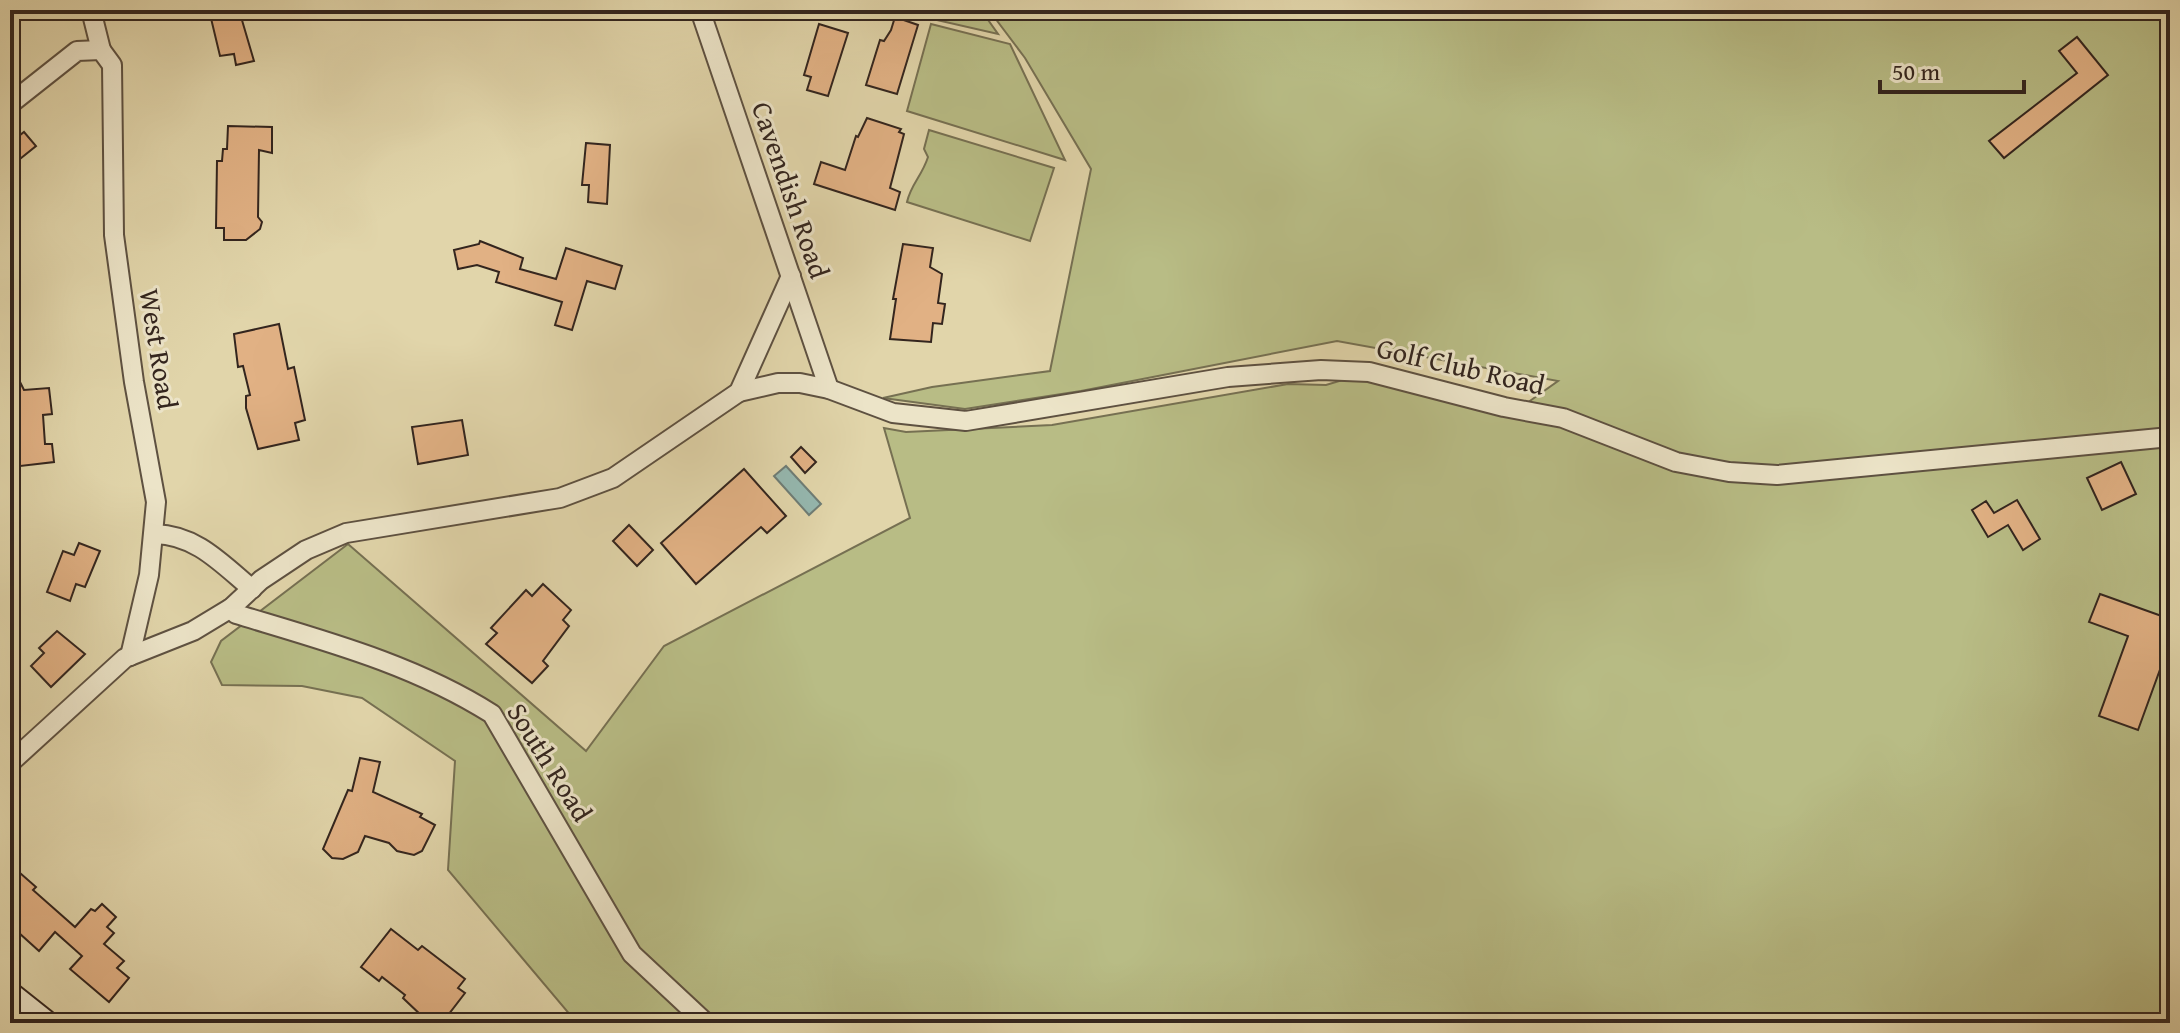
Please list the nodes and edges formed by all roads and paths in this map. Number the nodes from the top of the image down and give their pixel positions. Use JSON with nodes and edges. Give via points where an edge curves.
{"nodes":[{"id":1,"x":91,"y":10,"type":"edge"},
{"id":2,"x":700,"y":10,"type":"edge"},
{"id":3,"x":101,"y":50,"type":"junction"},
{"id":4,"x":10,"y":104,"type":"edge"},
{"id":5,"x":791,"y":276,"type":"junction"},
{"id":6,"x":829,"y":389,"type":"junction"},
{"id":7,"x":739,"y":392,"type":"junction"},
{"id":8,"x":2170,"y":437,"type":"edge"},
{"id":9,"x":155,"y":534,"type":"junction"},
{"id":10,"x":252,"y":589,"type":"junction"},
{"id":11,"x":231,"y":608,"type":"junction"},
{"id":12,"x":130,"y":656,"type":"junction"},
{"id":13,"x":10,"y":763,"type":"edge"},
{"id":14,"x":10,"y":996,"type":"edge"},
{"id":15,"x":44,"y":1023,"type":"edge"},
{"id":16,"x":706,"y":1023,"type":"edge"}],
"edges":[{"from":1,"to":3,"type":"street","name":"West Road"},
{"from":2,"to":5,"type":"street","name":"Cavendish Road"},
{"from":3,"to":4,"type":"street","via":[[77,51]]},
{"from":3,"to":9,"type":"street","name":"West Road","via":[[112,65],[114,235],[156,502]]},
{"from":5,"to":6,"type":"street","name":"Cavendish Road"},
{"from":5,"to":7,"type":"street"},
{"from":6,"to":7,"type":"street","name":"Golf Club Road","via":[[778,383]]},
{"from":6,"to":8,"type":"street","name":"Golf Club Road","via":[[893,413],[966,421],[1228,377],[1369,372],[1563,418],[1676,462],[1777,475]]},
{"from":7,"to":10,"type":"street","via":[[589,489],[346,533],[306,550]]},
{"from":9,"to":10,"type":"street","via":[[178,535],[202,547]]},
{"from":9,"to":12,"type":"street","name":"West Road"},
{"from":10,"to":11,"type":"street"},
{"from":11,"to":12,"type":"street","via":[[193,631]]},
{"from":11,"to":16,"type":"street","name":"South Road","via":[[236,614],[381,658],[492,714],[632,954]]},
{"from":12,"to":13,"type":"street"},
{"from":14,"to":15,"type":"main road"}]}
